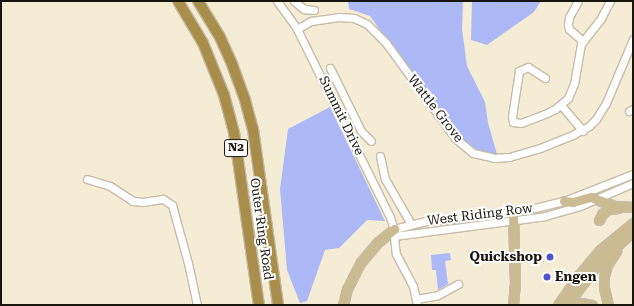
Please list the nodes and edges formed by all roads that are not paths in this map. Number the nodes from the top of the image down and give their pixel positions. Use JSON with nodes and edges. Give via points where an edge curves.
{"nodes":[{"id":1,"x":178,"y":1,"type":"edge"},
{"id":2,"x":198,"y":1,"type":"edge"},
{"id":3,"x":278,"y":1,"type":"edge"},
{"id":4,"x":294,"y":1,"type":"edge"},
{"id":5,"x":578,"y":1,"type":"edge"},
{"id":6,"x":610,"y":1,"type":"edge"},
{"id":7,"x":314,"y":10,"type":"dead end"},
{"id":8,"x":297,"y":29,"type":"junction"},
{"id":9,"x":633,"y":39,"type":"edge"},
{"id":10,"x":583,"y":41,"type":"junction"},
{"id":11,"x":330,"y":68,"type":"dead end"},
{"id":12,"x":545,"y":78,"type":"dead end"},
{"id":13,"x":561,"y":105,"type":"junction"},
{"id":14,"x":352,"y":114,"type":"junction"},
{"id":15,"x":342,"y":119,"type":"junction"},
{"id":16,"x":583,"y":131,"type":"junction"},
{"id":17,"x":371,"y":141,"type":"dead end"},
{"id":18,"x":380,"y":156,"type":"dead end"},
{"id":19,"x":633,"y":174,"type":"edge"},
{"id":20,"x":87,"y":179,"type":"dead end"},
{"id":21,"x":633,"y":183,"type":"edge"},
{"id":22,"x":597,"y":199,"type":"junction"},
{"id":23,"x":564,"y":201,"type":"junction"},
{"id":24,"x":633,"y":207,"type":"edge"},
{"id":25,"x":622,"y":208,"type":"junction"},
{"id":26,"x":482,"y":217,"type":"junction"},
{"id":27,"x":513,"y":217,"type":"junction"},
{"id":28,"x":599,"y":220,"type":"dead end"},
{"id":29,"x":633,"y":223,"type":"edge"},
{"id":30,"x":411,"y":224,"type":"junction"},
{"id":31,"x":483,"y":225,"type":"junction"},
{"id":32,"x":633,"y":232,"type":"edge"},
{"id":33,"x":392,"y":233,"type":"junction"},
{"id":34,"x":458,"y":284,"type":"dead end"},
{"id":35,"x":416,"y":302,"type":"edge"},
{"id":36,"x":197,"y":305,"type":"edge"},
{"id":37,"x":259,"y":305,"type":"edge"},
{"id":38,"x":278,"y":305,"type":"edge"},
{"id":39,"x":343,"y":305,"type":"edge"},
{"id":40,"x":513,"y":305,"type":"edge"},
{"id":41,"x":558,"y":305,"type":"edge"},
{"id":42,"x":567,"y":305,"type":"edge"},
{"id":43,"x":574,"y":305,"type":"edge"},
{"id":44,"x":592,"y":305,"type":"edge"},
{"id":45,"x":608,"y":305,"type":"edge"}],
"edges":[{"from":1,"to":37,"type":"highway","name":"Outer Ring Road","number":"N2","via":[[203,43],[224,95],[234,132]]},
{"from":2,"to":38,"type":"highway","name":"Outer Ring Road","number":"N2","via":[[232,64],[253,129]]},
{"from":3,"to":8,"type":"street","name":"Summit Drive"},
{"from":4,"to":7,"type":"street","via":[[304,9]]},
{"from":5,"to":10,"type":"street","via":[[569,17],[568,25],[569,29]]},
{"from":6,"to":10,"type":"street","via":[[601,18]]},
{"from":8,"to":15,"type":"street","name":"Summit Drive"},
{"from":8,"to":16,"type":"street","name":"Wattle Grove","via":[[311,21],[339,17],[354,18],[367,24],[386,43],[452,135],[468,150],[481,156],[502,158],[516,155]]},
{"from":9,"to":16,"type":"street","name":"Wattle Grove","via":[[603,109]]},
{"from":10,"to":13,"type":"street","via":[[574,84],[568,98]]},
{"from":11,"to":14,"type":"street"},
{"from":12,"to":13,"type":"street","via":[[528,67],[519,71],[512,120],[515,124],[521,123]]},
{"from":13,"to":16,"type":"street"},
{"from":14,"to":15,"type":"street"},
{"from":14,"to":17,"type":"street","via":[[361,131]]},
{"from":15,"to":33,"type":"street","name":"Summit Drive","via":[[390,217]]},
{"from":18,"to":30,"type":"street","via":[[385,179]]},
{"from":19,"to":23,"type":"street","name":"West Riding Row"},
{"from":20,"to":36,"type":"street","via":[[110,186],[133,201],[163,199],[172,204]]},
{"from":21,"to":22,"type":"street","name":"West Riding Row"},
{"from":22,"to":23,"type":"main road","via":[[589,197],[573,202]]},
{"from":22,"to":25,"type":"main road"},
{"from":22,"to":27,"type":"street","name":"West Riding Row","via":[[561,212]]},
{"from":23,"to":27,"type":"street","name":"West Riding Row"},
{"from":24,"to":25,"type":"main road"},
{"from":25,"to":28,"type":"main road","via":[[608,209]]},
{"from":26,"to":27,"type":"street","name":"West Riding Row"},
{"from":26,"to":30,"type":"street","name":"West Riding Row"},
{"from":26,"to":31,"type":"street"},
{"from":27,"to":31,"type":"street","name":"West Riding Row"},
{"from":27,"to":40,"type":"main road"},
{"from":29,"to":41,"type":"main road","via":[[600,250],[579,274]]},
{"from":30,"to":33,"type":"street","name":"West Riding Row"},
{"from":31,"to":33,"type":"street","name":"West Riding Row"},
{"from":32,"to":42,"type":"main road","via":[[598,263]]},
{"from":32,"to":45,"type":"main road","via":[[606,268],[604,284]]},
{"from":33,"to":35,"type":"street","name":"Summit Drive","via":[[398,261],[413,286]]},
{"from":33,"to":39,"type":"main road","via":[[378,242],[360,262]]},
{"from":34,"to":35,"type":"street","via":[[438,295]]},
{"from":43,"to":44,"type":"main road"}]}
